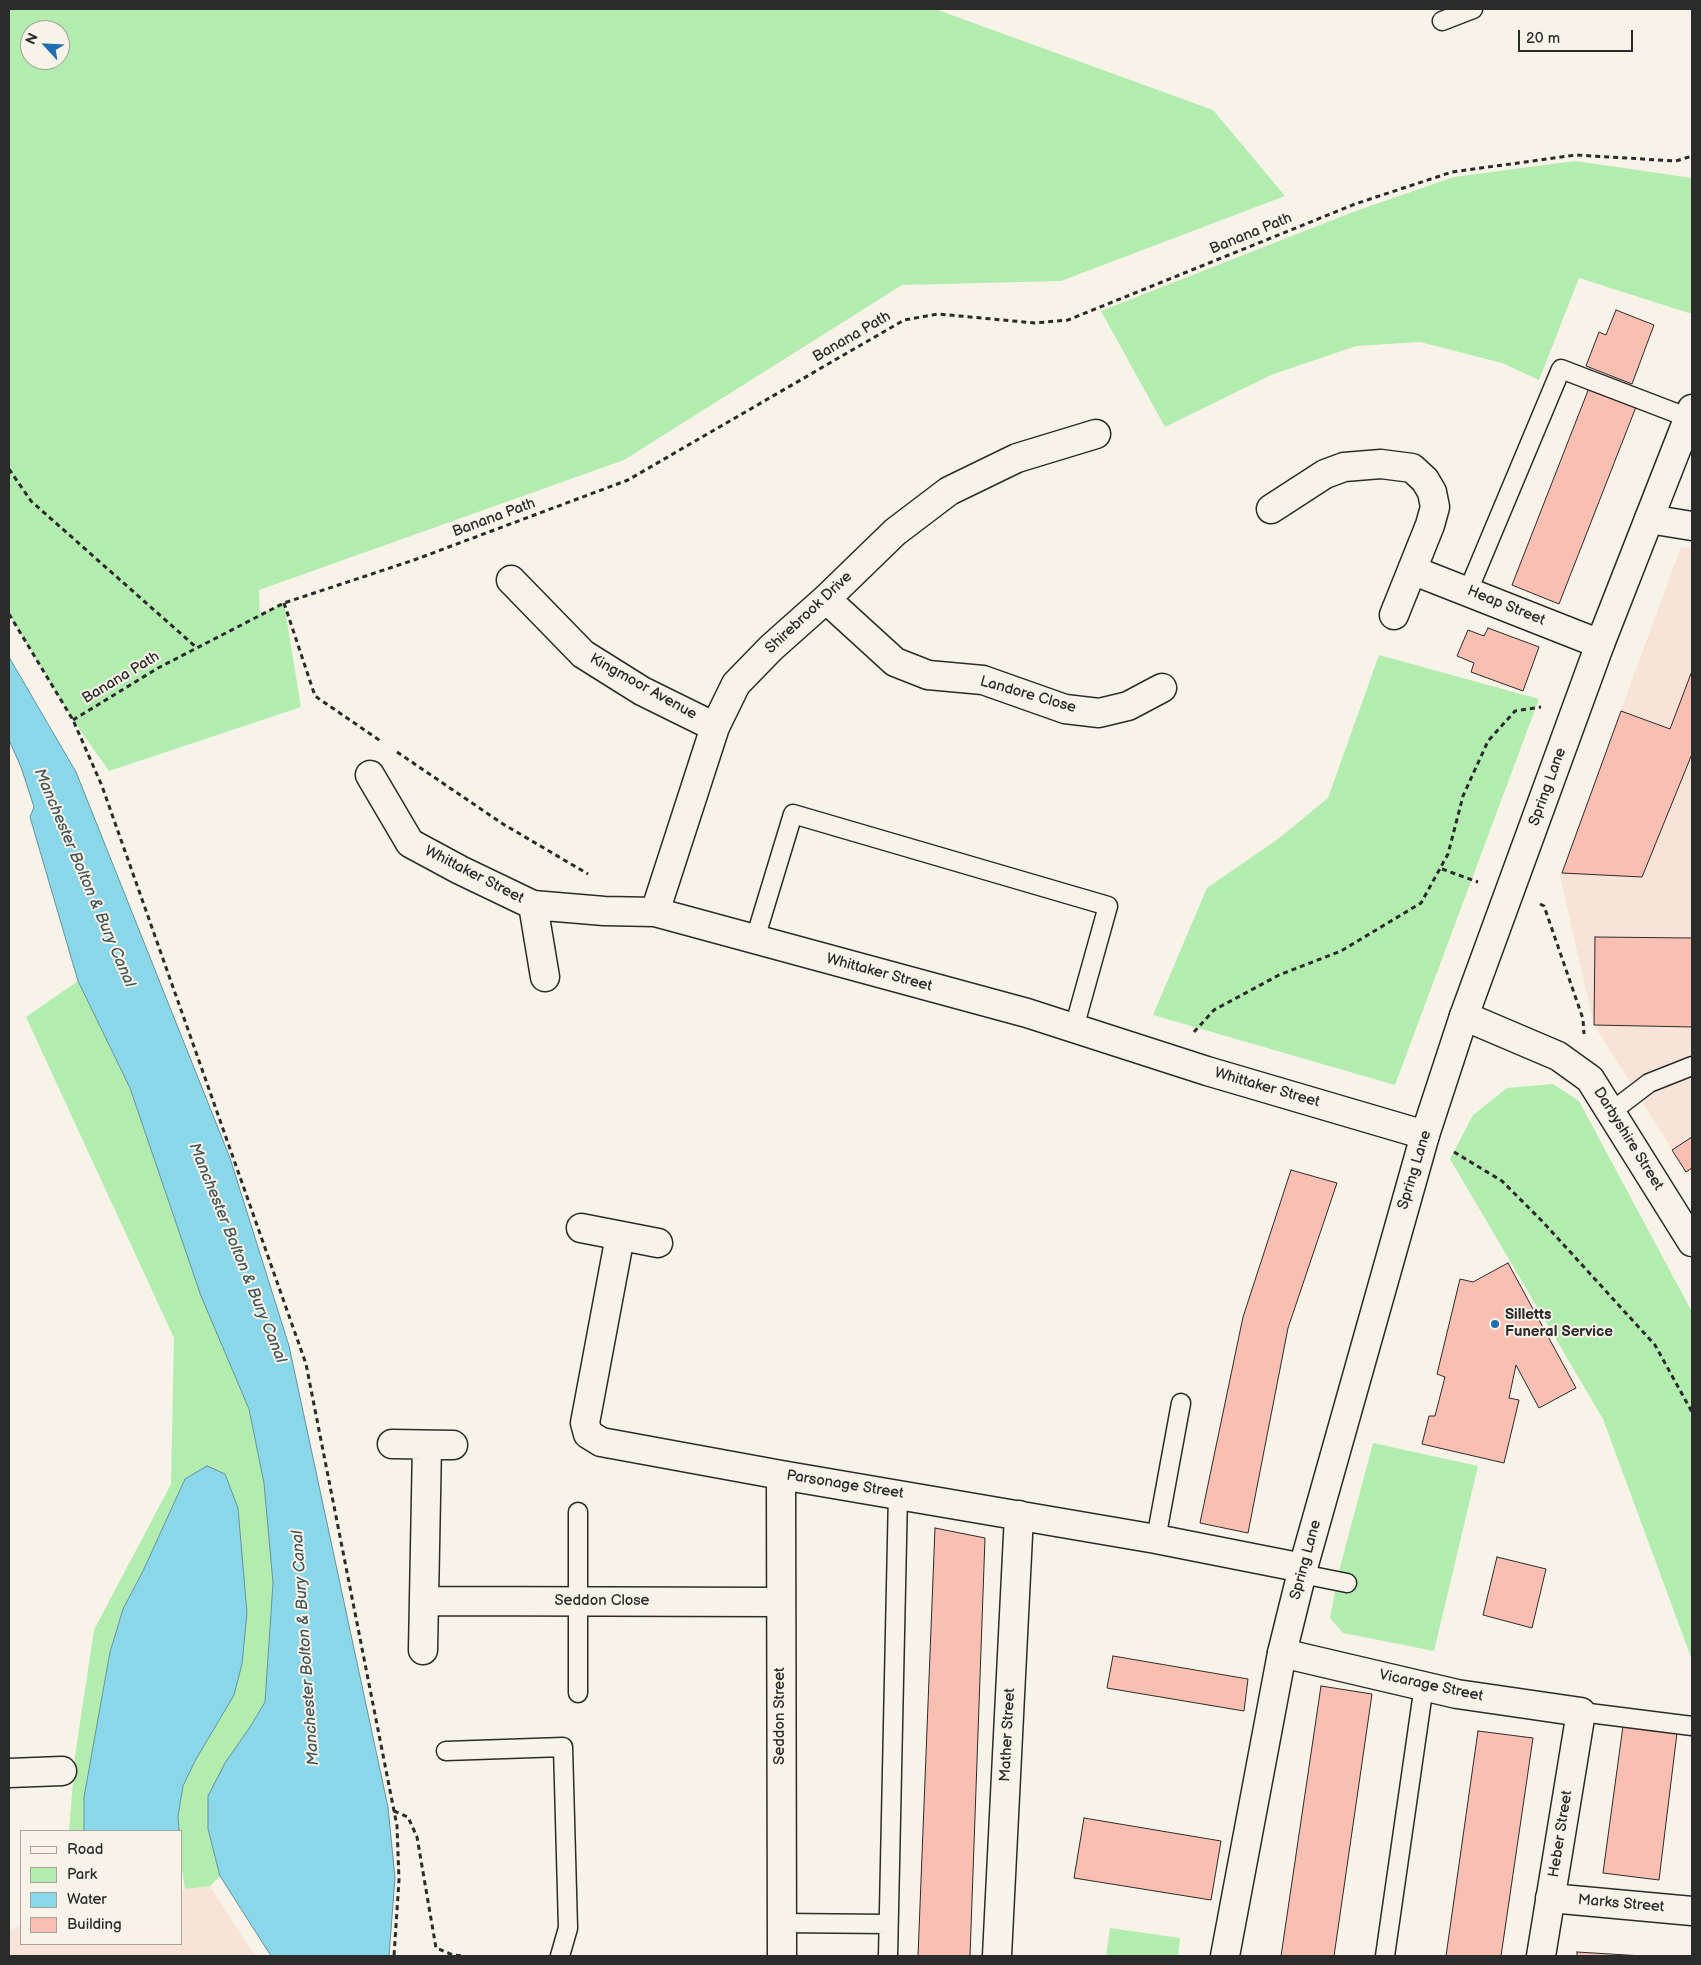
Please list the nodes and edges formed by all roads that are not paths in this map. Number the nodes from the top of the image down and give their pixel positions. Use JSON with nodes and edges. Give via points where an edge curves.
{"nodes":[{"id":1,"x":1473,"y":9,"type":"edge"},
{"id":2,"x":1442,"y":21,"type":"dead end"},
{"id":3,"x":1690,"y":414,"type":"edge"},
{"id":4,"x":1096,"y":434,"type":"dead end"},
{"id":5,"x":1271,"y":509,"type":"dead end"},
{"id":6,"x":1649,"y":519,"type":"junction"},
{"id":7,"x":1692,"y":526,"type":"edge"},
{"id":8,"x":1412,"y":570,"type":"junction"},
{"id":9,"x":510,"y":580,"type":"dead end"},
{"id":10,"x":1468,"y":591,"type":"junction"},
{"id":11,"x":826,"y":599,"type":"junction"},
{"id":12,"x":1394,"y":615,"type":"dead end"},
{"id":13,"x":1600,"y":644,"type":"junction"},
{"id":14,"x":1162,"y":688,"type":"dead end"},
{"id":15,"x":715,"y":726,"type":"junction"},
{"id":16,"x":370,"y":775,"type":"dead end"},
{"id":17,"x":533,"y":905,"type":"junction"},
{"id":18,"x":655,"y":912,"type":"junction"},
{"id":19,"x":755,"y":939,"type":"junction"},
{"id":20,"x":544,"y":977,"type":"dead end"},
{"id":21,"x":1464,"y":1016,"type":"junction"},
{"id":22,"x":1074,"y":1028,"type":"junction"},
{"id":23,"x":1692,"y":1066,"type":"edge"},
{"id":24,"x":1611,"y":1112,"type":"junction"},
{"id":25,"x":1426,"y":1135,"type":"junction"},
{"id":26,"x":581,"y":1228,"type":"dead end"},
{"id":27,"x":620,"y":1236,"type":"junction"},
{"id":28,"x":1692,"y":1241,"type":"edge"},
{"id":29,"x":658,"y":1242,"type":"dead end"},
{"id":30,"x":1181,"y":1403,"type":"dead end"},
{"id":31,"x":392,"y":1444,"type":"dead end"},
{"id":32,"x":781,"y":1475,"type":"junction"},
{"id":33,"x":898,"y":1494,"type":"junction"},
{"id":34,"x":578,"y":1512,"type":"dead end"},
{"id":35,"x":1019,"y":1515,"type":"junction"},
{"id":36,"x":1156,"y":1539,"type":"junction"},
{"id":37,"x":1302,"y":1571,"type":"junction"},
{"id":38,"x":1346,"y":1583,"type":"dead end"},
{"id":39,"x":424,"y":1601,"type":"junction"},
{"id":40,"x":578,"y":1601,"type":"junction"},
{"id":41,"x":780,"y":1602,"type":"junction"},
{"id":42,"x":423,"y":1650,"type":"dead end"},
{"id":43,"x":1282,"y":1653,"type":"junction"},
{"id":44,"x":1424,"y":1685,"type":"junction"},
{"id":45,"x":578,"y":1693,"type":"dead end"},
{"id":46,"x":1582,"y":1712,"type":"junction"},
{"id":47,"x":1692,"y":1726,"type":"edge"},
{"id":48,"x":446,"y":1751,"type":"dead end"},
{"id":49,"x":62,"y":1771,"type":"dead end"},
{"id":50,"x":9,"y":1773,"type":"edge"},
{"id":51,"x":1550,"y":1898,"type":"junction"},
{"id":52,"x":1692,"y":1911,"type":"edge"},
{"id":53,"x":781,"y":1923,"type":"junction"},
{"id":54,"x":888,"y":1924,"type":"junction"},
{"id":55,"x":560,"y":1956,"type":"edge"},
{"id":56,"x":782,"y":1956,"type":"edge"},
{"id":57,"x":888,"y":1956,"type":"edge"},
{"id":58,"x":997,"y":1956,"type":"edge"},
{"id":59,"x":1225,"y":1956,"type":"edge"},
{"id":60,"x":1385,"y":1956,"type":"edge"},
{"id":61,"x":1541,"y":1956,"type":"edge"}],
"edges":[{"from":1,"to":2,"type":"lane"},
{"from":3,"to":6,"type":"street","name":"Spring Lane"},
{"from":3,"to":10,"type":"lane","via":[[1561,369]]},
{"from":4,"to":11,"type":"street","name":"Shirebrook Drive","via":[[1017,458],[949,491],[895,532]]},
{"from":5,"to":8,"type":"street","via":[[1325,474],[1344,467],[1381,464],[1412,468],[1425,480],[1435,507]]},
{"from":6,"to":7,"type":"street"},
{"from":6,"to":13,"type":"street","name":"Spring Lane"},
{"from":8,"to":10,"type":"street","name":"Heap Street"},
{"from":8,"to":12,"type":"street"},
{"from":9,"to":15,"type":"street","name":"Kingmoor Avenue","via":[[583,654],[642,691]]},
{"from":10,"to":13,"type":"street","name":"Heap Street"},
{"from":11,"to":14,"type":"street","name":"Landore Close","via":[[894,662],[928,675],[983,680],[1065,709],[1100,712],[1128,706]]},
{"from":11,"to":15,"type":"street","name":"Shirebrook Drive","via":[[736,684]]},
{"from":13,"to":21,"type":"street","name":"Spring Lane"},
{"from":15,"to":18,"type":"street","name":"Shirebrook Drive"},
{"from":16,"to":17,"type":"street","name":"Whittaker Street","via":[[410,843]]},
{"from":17,"to":18,"type":"street","name":"Whittaker Street"},
{"from":17,"to":20,"type":"street"},
{"from":18,"to":19,"type":"street","name":"Whittaker Street"},
{"from":19,"to":22,"type":"street","name":"Whittaker Street"},
{"from":19,"to":22,"type":"lane","via":[[793,814],[1108,906]]},
{"from":21,"to":24,"type":"street","name":"Darbyshire Street","via":[[1558,1056],[1590,1079]]},
{"from":21,"to":25,"type":"street","name":"Spring Lane"},
{"from":22,"to":25,"type":"street","name":"Whittaker Street"},
{"from":23,"to":24,"type":"lane","via":[[1649,1084]]},
{"from":24,"to":28,"type":"street","name":"Darbyshire Street"},
{"from":25,"to":37,"type":"street","name":"Spring Lane"},
{"from":26,"to":27,"type":"street"},
{"from":27,"to":29,"type":"street"},
{"from":27,"to":32,"type":"street","name":"Parsonage Street","via":[[585,1423],[588,1434],[600,1442]]},
{"from":30,"to":36,"type":"lane"},
{"from":31,"to":39,"type":"street","via":[[440,1445]]},
{"from":32,"to":33,"type":"street","name":"Parsonage Street"},
{"from":32,"to":41,"type":"street","name":"Seddon Street"},
{"from":33,"to":35,"type":"street","name":"Parsonage Street"},
{"from":33,"to":54,"type":"lane"},
{"from":34,"to":40,"type":"lane"},
{"from":35,"to":36,"type":"street","name":"Parsonage Street"},
{"from":35,"to":58,"type":"street","name":"Mather Street"},
{"from":36,"to":37,"type":"street","name":"Parsonage Street"},
{"from":37,"to":38,"type":"lane"},
{"from":37,"to":43,"type":"street","name":"Spring Lane"},
{"from":39,"to":40,"type":"street","name":"Seddon Close"},
{"from":39,"to":42,"type":"street"},
{"from":40,"to":41,"type":"street","name":"Seddon Close"},
{"from":40,"to":45,"type":"lane"},
{"from":41,"to":53,"type":"street","name":"Seddon Street"},
{"from":43,"to":44,"type":"street","name":"Vicarage Street"},
{"from":43,"to":59,"type":"street","name":"Spring Lane"},
{"from":44,"to":46,"type":"street","name":"Vicarage Street","via":[[1456,1694]]},
{"from":44,"to":60,"type":"lane"},
{"from":46,"to":47,"type":"lane"},
{"from":46,"to":51,"type":"street","name":"Heber Street"},
{"from":48,"to":55,"type":"lane","via":[[563,1747],[568,1928]]},
{"from":49,"to":50,"type":"street"},
{"from":51,"to":52,"type":"street","name":"Marks Street"},
{"from":51,"to":61,"type":"street","name":"Heber Street"},
{"from":53,"to":54,"type":"lane"},
{"from":53,"to":56,"type":"street","name":"Seddon Street"},
{"from":54,"to":57,"type":"lane"}]}
